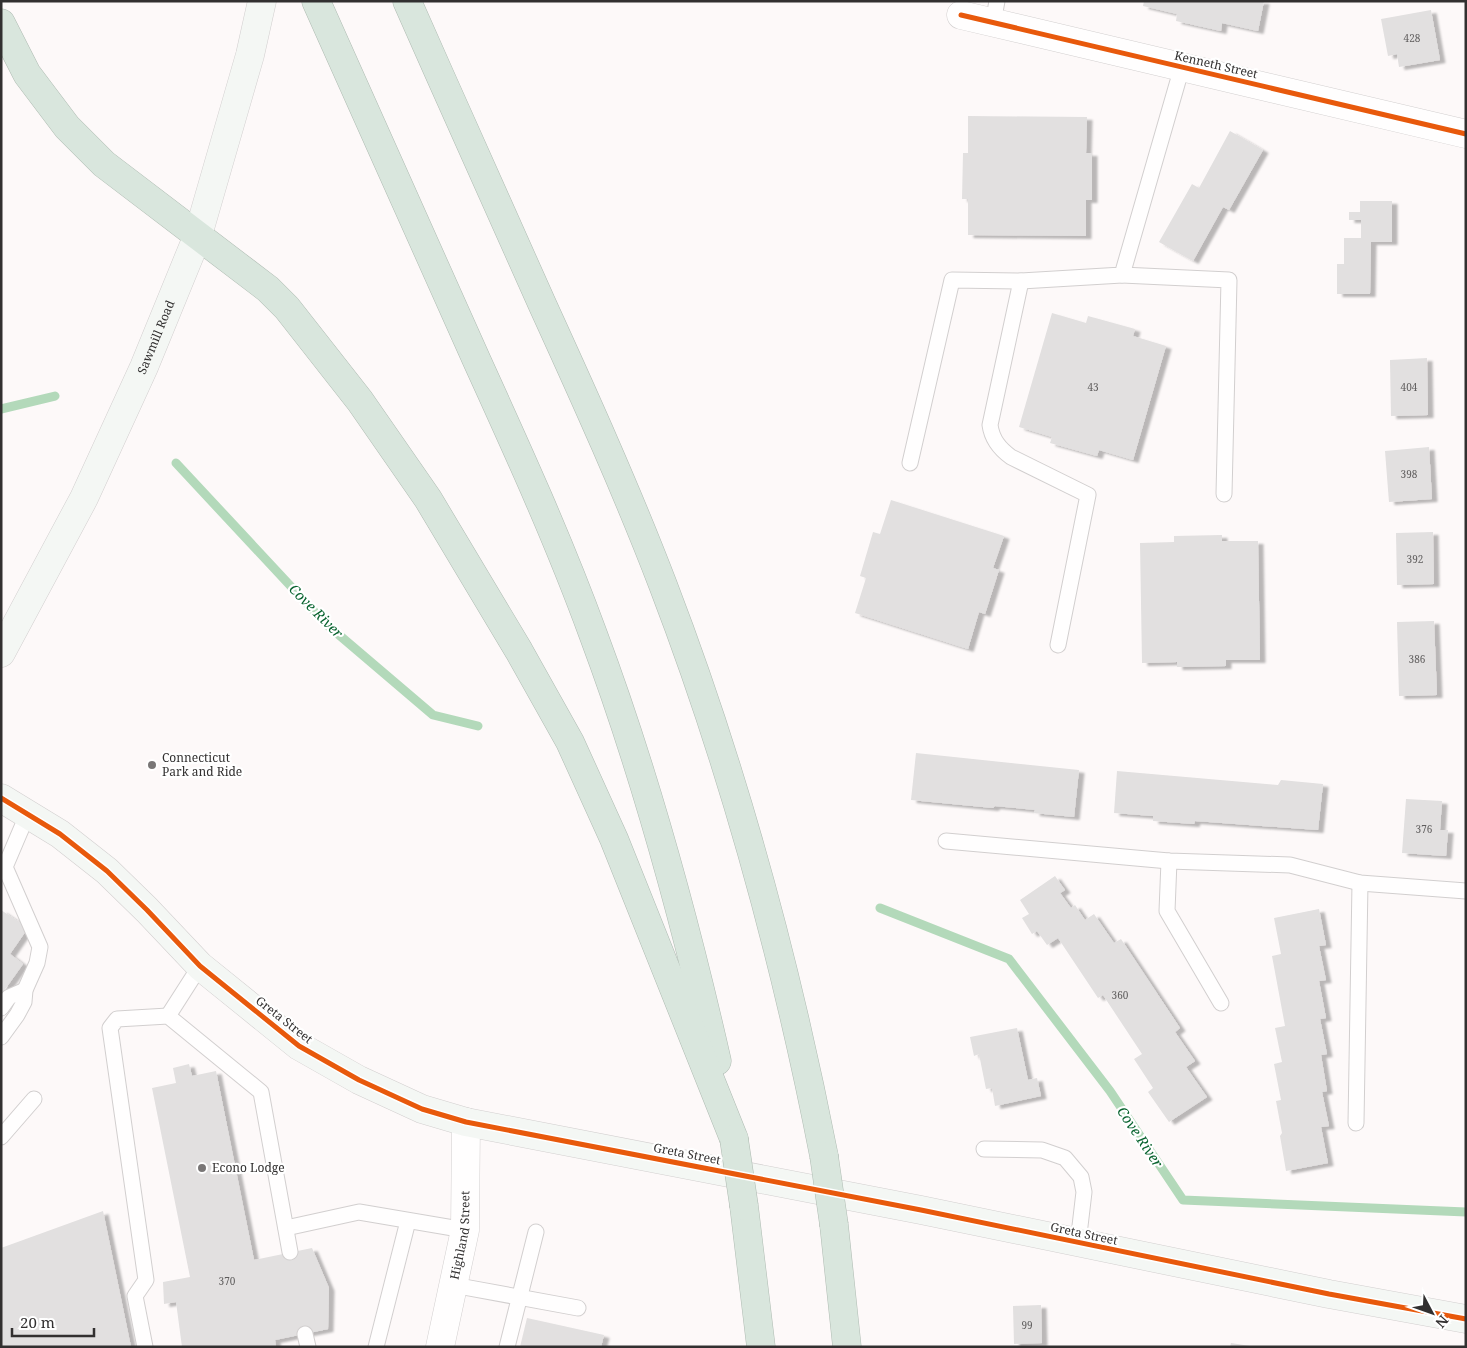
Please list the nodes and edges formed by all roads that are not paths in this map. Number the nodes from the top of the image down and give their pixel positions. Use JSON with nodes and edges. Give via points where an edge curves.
{"nodes":[{"id":1,"x":262,"y":1,"type":"edge"},
{"id":2,"x":316,"y":1,"type":"edge"},
{"id":3,"x":407,"y":1,"type":"edge"},
{"id":4,"x":995,"y":12,"type":"edge"},
{"id":5,"x":961,"y":16,"type":"dead end"},
{"id":6,"x":1,"y":23,"type":"edge"},
{"id":7,"x":1182,"y":67,"type":"junction"},
{"id":8,"x":1466,"y":134,"type":"edge"},
{"id":9,"x":198,"y":236,"type":"junction"},
{"id":10,"x":1122,"y":275,"type":"junction"},
{"id":11,"x":1021,"y":282,"type":"junction"},
{"id":12,"x":910,"y":464,"type":"dead end"},
{"id":13,"x":1224,"y":494,"type":"dead end"},
{"id":14,"x":1058,"y":645,"type":"dead end"},
{"id":15,"x":1,"y":653,"type":"edge"},
{"id":16,"x":1,"y":798,"type":"edge"},
{"id":17,"x":28,"y":814,"type":"junction"},
{"id":18,"x":946,"y":841,"type":"dead end"},
{"id":19,"x":1168,"y":861,"type":"junction"},
{"id":20,"x":3,"y":867,"type":"edge"},
{"id":21,"x":1360,"y":882,"type":"junction"},
{"id":22,"x":1466,"y":891,"type":"edge"},
{"id":23,"x":200,"y":966,"type":"junction"},
{"id":24,"x":25,"y":990,"type":"junction"},
{"id":25,"x":1221,"y":1003,"type":"dead end"},
{"id":26,"x":1,"y":1008,"type":"edge"},
{"id":27,"x":168,"y":1016,"type":"junction"},
{"id":28,"x":1,"y":1037,"type":"edge"},
{"id":29,"x":34,"y":1098,"type":"dead end"},
{"id":30,"x":466,"y":1122,"type":"junction"},
{"id":31,"x":1356,"y":1123,"type":"dead end"},
{"id":32,"x":1,"y":1138,"type":"edge"},
{"id":33,"x":734,"y":1139,"type":"junction"},
{"id":34,"x":984,"y":1149,"type":"dead end"},
{"id":35,"x":408,"y":1221,"type":"junction"},
{"id":36,"x":286,"y":1228,"type":"junction"},
{"id":37,"x":465,"y":1230,"type":"junction"},
{"id":38,"x":536,"y":1232,"type":"dead end"},
{"id":39,"x":1078,"y":1243,"type":"junction"},
{"id":40,"x":290,"y":1252,"type":"dead end"},
{"id":41,"x":453,"y":1285,"type":"junction"},
{"id":42,"x":519,"y":1298,"type":"junction"},
{"id":43,"x":578,"y":1308,"type":"dead end"},
{"id":44,"x":1466,"y":1319,"type":"edge"},
{"id":45,"x":145,"y":1347,"type":"edge"},
{"id":46,"x":376,"y":1347,"type":"edge"},
{"id":47,"x":440,"y":1347,"type":"edge"},
{"id":48,"x":507,"y":1347,"type":"edge"},
{"id":49,"x":761,"y":1347,"type":"edge"},
{"id":50,"x":847,"y":1347,"type":"edge"}],
"edges":[{"from":1,"to":9,"type":"street","name":"Sawmill Road","via":[[250,55]]},
{"from":2,"to":33,"type":"highway","via":[[516,446],[593,632],[656,822],[707,1017]]},
{"from":3,"to":50,"type":"highway","bridge":true,"via":[[625,492],[698,679],[757,870],[806,1066],[824,1156]]},
{"from":4,"to":5,"type":"street","name":"Kenneth Street"},
{"from":4,"to":7,"type":"street","name":"Kenneth Street"},
{"from":6,"to":9,"type":"highway","via":[[28,74],[67,127],[104,164]]},
{"from":7,"to":8,"type":"street","name":"Kenneth Street"},
{"from":7,"to":10,"type":"lane"},
{"from":9,"to":15,"type":"street","name":"Sawmill Road","via":[[144,367],[84,498]]},
{"from":9,"to":33,"type":"highway","via":[[268,289],[360,401],[428,499],[514,643],[570,742],[593,791]]},
{"from":10,"to":11,"type":"lane"},
{"from":10,"to":13,"type":"lane","via":[[1229,280]]},
{"from":11,"to":12,"type":"lane","via":[[952,280]]},
{"from":11,"to":14,"type":"lane","via":[[990,425],[994,440],[1002,450],[1088,495]]},
{"from":16,"to":17,"type":"street","name":"Greta Street"},
{"from":17,"to":20,"type":"lane"},
{"from":17,"to":23,"type":"street","name":"Greta Street","via":[[60,834],[107,871]]},
{"from":18,"to":19,"type":"lane"},
{"from":19,"to":21,"type":"lane","via":[[1290,865]]},
{"from":19,"to":25,"type":"lane","via":[[1168,911]]},
{"from":20,"to":24,"type":"lane","via":[[40,947],[38,963]]},
{"from":21,"to":22,"type":"lane"},
{"from":21,"to":31,"type":"lane"},
{"from":23,"to":27,"type":"lane"},
{"from":23,"to":30,"type":"street","name":"Greta Street","via":[[299,1046],[359,1080],[422,1109]]},
{"from":24,"to":26,"type":"lane","via":[[9,997]]},
{"from":24,"to":28,"type":"lane","via":[[24,1002]]},
{"from":27,"to":36,"type":"lane","via":[[261,1092]]},
{"from":27,"to":45,"type":"lane","via":[[117,1019],[110,1028],[146,1280],[135,1296]]},
{"from":29,"to":32,"type":"lane"},
{"from":30,"to":37,"type":"street","name":"Highland Street"},
{"from":30,"to":39,"type":"street","name":"Greta Street"},
{"from":33,"to":49,"type":"highway","bridge":true},
{"from":34,"to":39,"type":"lane","via":[[1042,1150],[1065,1158],[1081,1177],[1084,1192]]},
{"from":35,"to":36,"type":"lane","via":[[359,1212]]},
{"from":35,"to":37,"type":"lane"},
{"from":35,"to":46,"type":"lane"},
{"from":36,"to":40,"type":"lane"},
{"from":37,"to":41,"type":"street","name":"Highland Street"},
{"from":38,"to":42,"type":"lane"},
{"from":39,"to":44,"type":"street","name":"Greta Street"},
{"from":41,"to":42,"type":"lane"},
{"from":41,"to":47,"type":"street","name":"Highland Street"},
{"from":42,"to":43,"type":"lane"},
{"from":42,"to":48,"type":"lane"}]}
